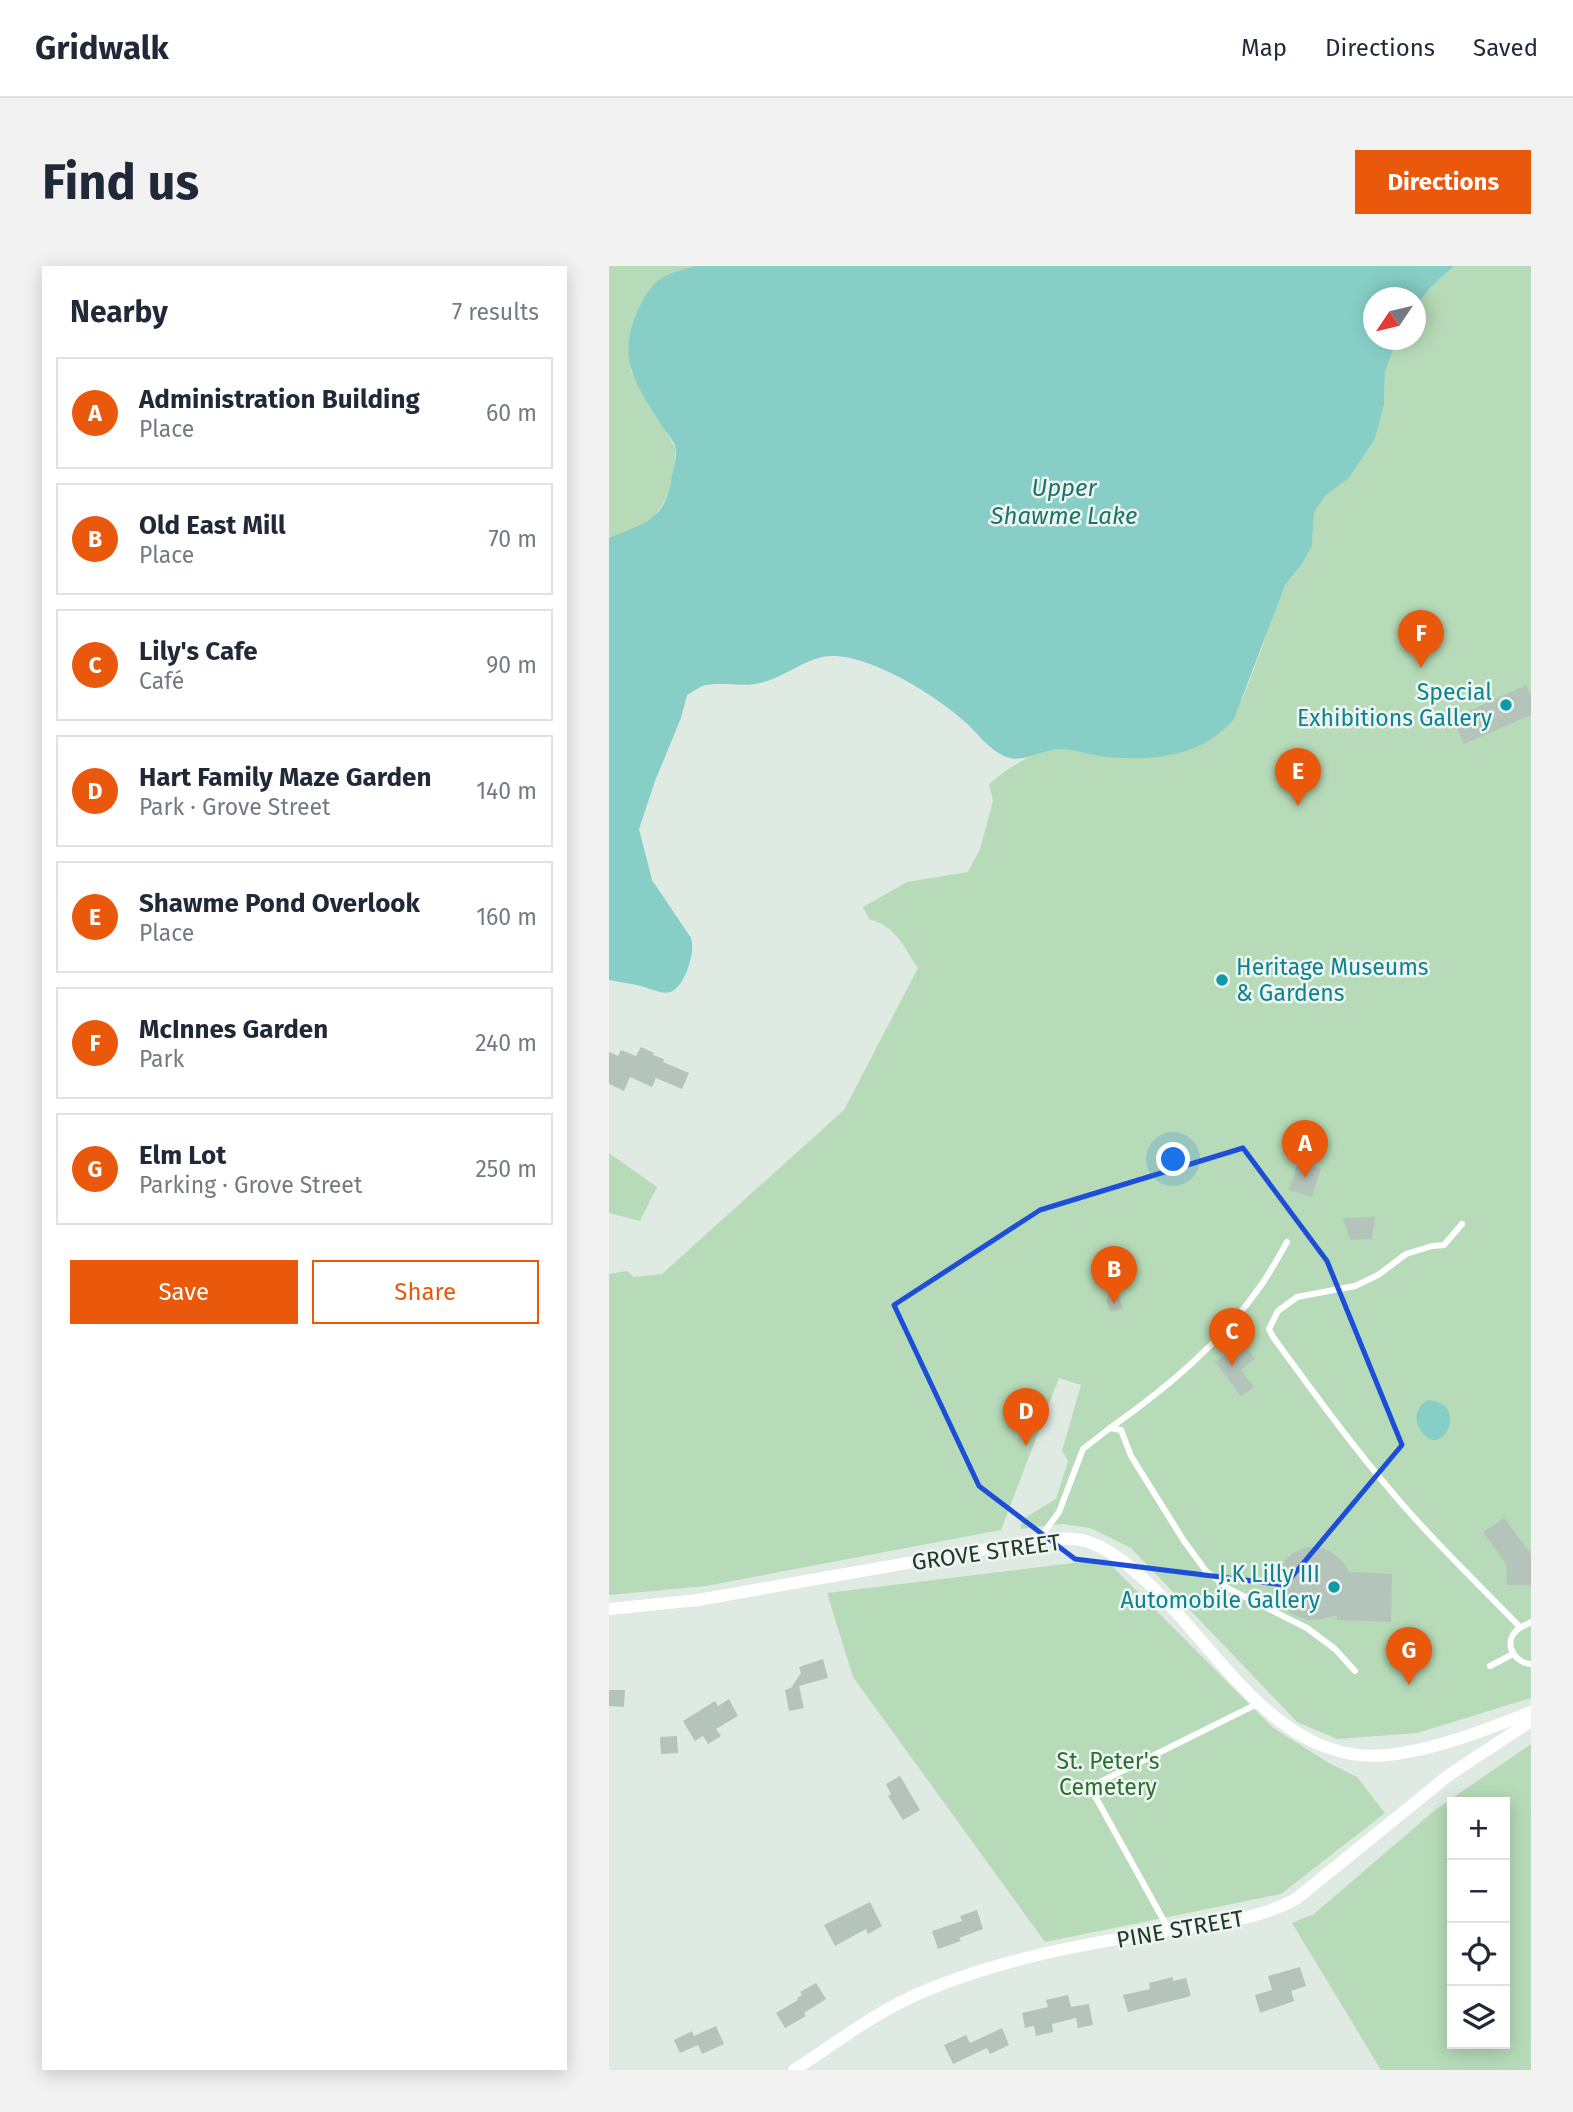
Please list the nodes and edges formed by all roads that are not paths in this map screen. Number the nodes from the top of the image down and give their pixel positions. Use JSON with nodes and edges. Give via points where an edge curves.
{"nodes":[{"id":1,"x":1462,"y":1224,"type":"dead end"},
{"id":2,"x":1287,"y":1242,"type":"dead end"},
{"id":3,"x":1110,"y":1428,"type":"junction"},
{"id":4,"x":1038,"y":1540,"type":"junction"},
{"id":5,"x":609,"y":1609,"type":"edge"},
{"id":6,"x":1531,"y":1622,"type":"edge"},
{"id":7,"x":1520,"y":1628,"type":"junction"},
{"id":8,"x":1513,"y":1654,"type":"junction"},
{"id":9,"x":1531,"y":1664,"type":"edge"},
{"id":10,"x":1490,"y":1666,"type":"dead end"},
{"id":11,"x":1355,"y":1671,"type":"dead end"},
{"id":12,"x":1259,"y":1703,"type":"junction"},
{"id":13,"x":1531,"y":1712,"type":"edge"},
{"id":14,"x":1531,"y":1721,"type":"edge"},
{"id":15,"x":1090,"y":1787,"type":"junction"},
{"id":16,"x":1077,"y":1793,"type":"dead end"},
{"id":17,"x":1169,"y":1930,"type":"junction"},
{"id":18,"x":810,"y":2066,"type":"edge"},
{"id":19,"x":794,"y":2070,"type":"edge"}],
"edges":[{"from":1,"to":7,"type":"lane","via":[[1444,1245],[1406,1254],[1355,1286],[1297,1297],[1279,1311],[1269,1329],[1338,1426],[1418,1522]]},
{"from":2,"to":3,"type":"lane","via":[[1262,1284],[1202,1353],[1171,1383]]},
{"from":3,"to":4,"type":"lane","via":[[1083,1449],[1059,1511]]},
{"from":3,"to":11,"type":"lane","via":[[1121,1430],[1131,1456],[1206,1571],[1229,1589],[1307,1628]]},
{"from":4,"to":5,"type":"street","name":"GROVE STREET","via":[[698,1600]]},
{"from":4,"to":12,"type":"street","name":"GROVE STREET","via":[[1082,1540],[1127,1564],[1174,1607]]},
{"from":6,"to":7,"type":"lane"},
{"from":7,"to":8,"type":"lane","via":[[1512,1636]]},
{"from":8,"to":9,"type":"lane"},
{"from":8,"to":10,"type":"lane"},
{"from":12,"to":13,"type":"street","name":"GROVE STREET","via":[[1318,1745],[1387,1755],[1468,1737]]},
{"from":12,"to":15,"type":"lane"},
{"from":14,"to":17,"type":"street","name":"PINE STREET","via":[[1449,1775],[1277,1910]]},
{"from":15,"to":16,"type":"lane"},
{"from":15,"to":17,"type":"lane"},
{"from":17,"to":18,"type":"street","name":"PINE STREET","via":[[1023,1958],[962,1977],[888,2009]]},
{"from":18,"to":19,"type":"street","name":"PINE STREET"}]}
